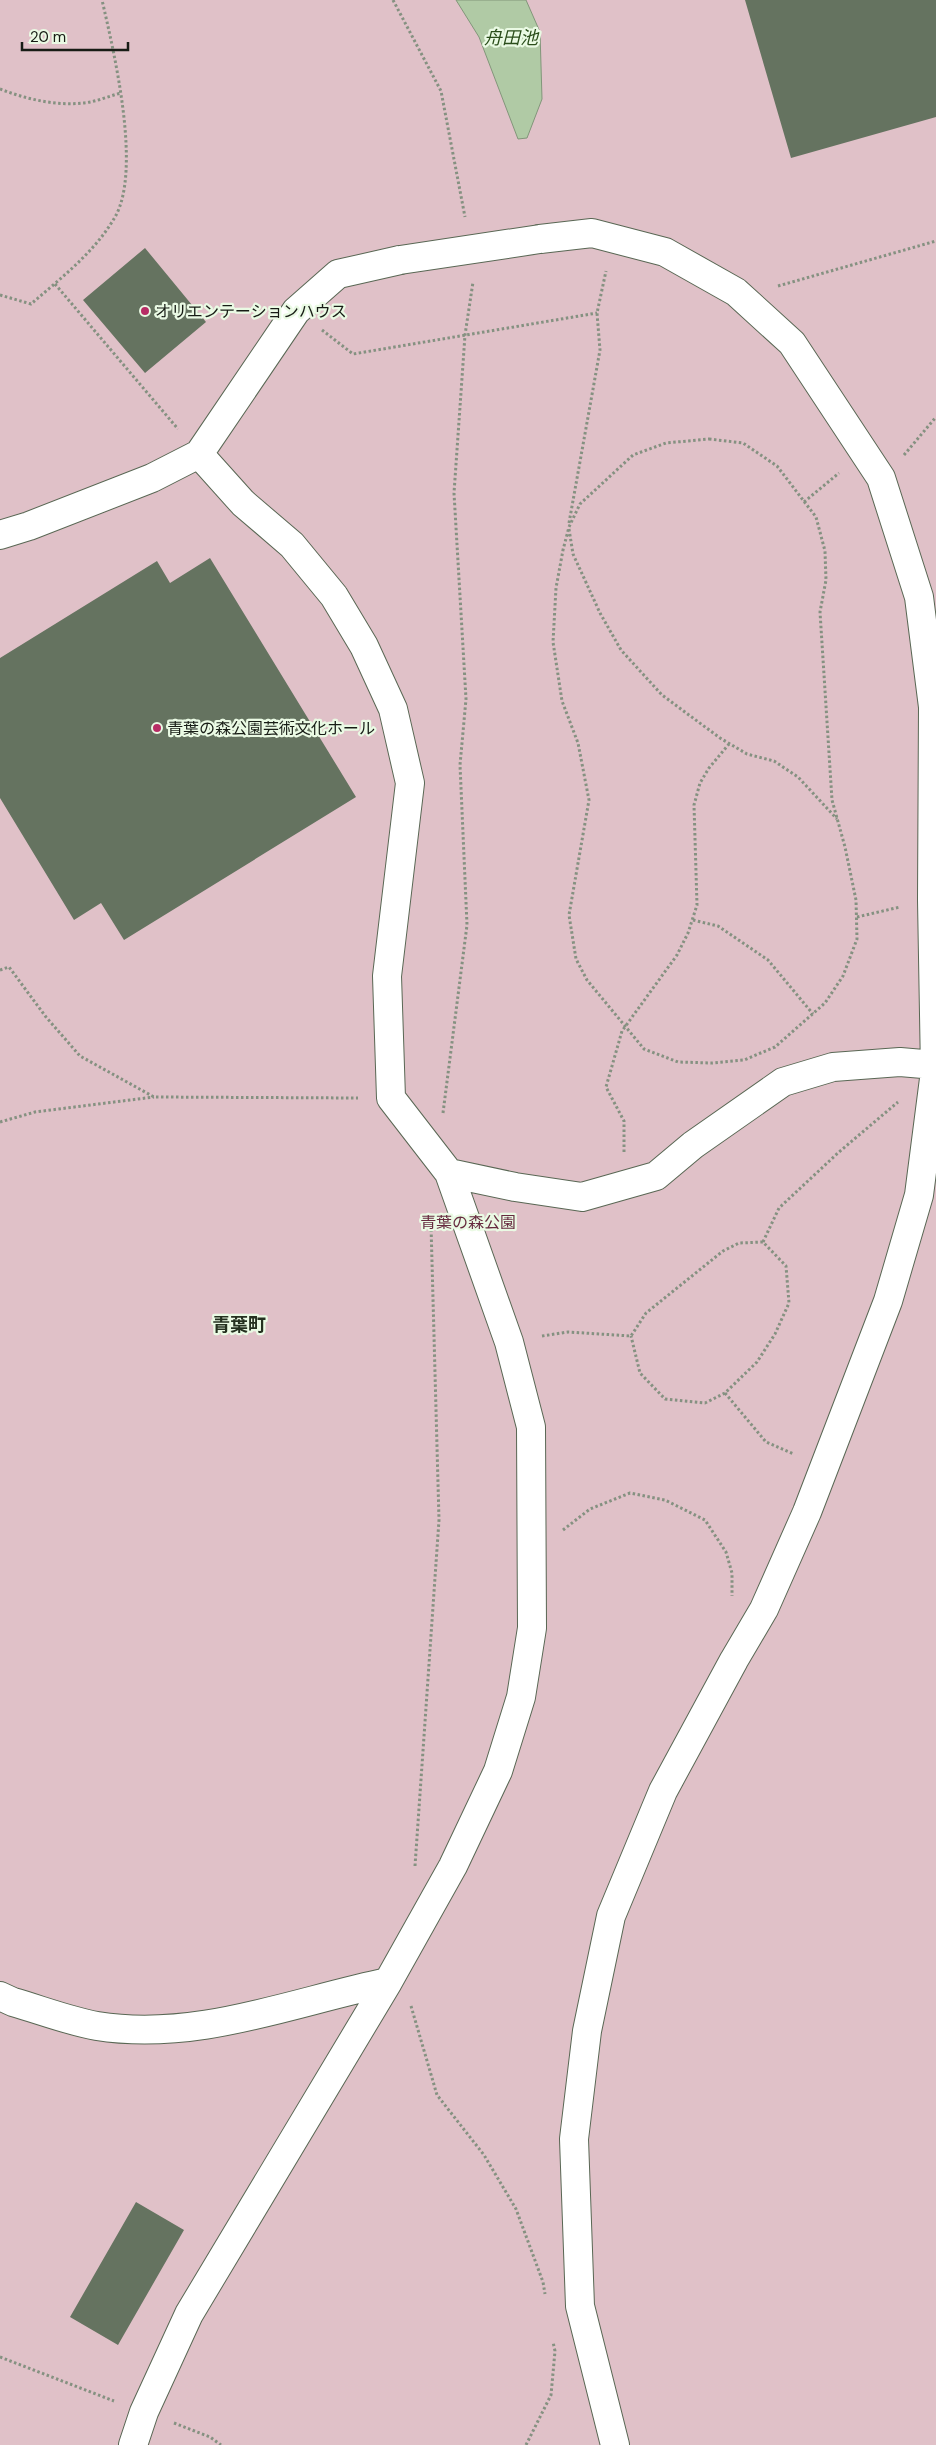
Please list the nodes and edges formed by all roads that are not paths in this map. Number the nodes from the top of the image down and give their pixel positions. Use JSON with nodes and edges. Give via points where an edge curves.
{"nodes":[{"id":1,"x":199,"y":454,"type":"junction"},
{"id":2,"x":0,"y":535,"type":"edge"},
{"id":3,"x":935,"y":1065,"type":"edge"},
{"id":4,"x":935,"y":1071,"type":"edge"},
{"id":5,"x":449,"y":1173,"type":"junction"},
{"id":6,"x":388,"y":1982,"type":"junction"},
{"id":7,"x":0,"y":1996,"type":"edge"},
{"id":8,"x":133,"y":2445,"type":"edge"},
{"id":9,"x":615,"y":2445,"type":"edge"}],
"edges":[{"from":1,"to":2,"type":"street","via":[[152,478]]},
{"from":1,"to":3,"type":"street","bridge":true,"via":[[296,311],[338,274],[400,260],[592,233],[665,252],[736,292],[792,343],[881,478],[918,598],[933,707]]},
{"from":1,"to":5,"type":"street","via":[[243,503],[292,545],[334,596],[364,646],[393,709],[410,784],[387,976],[391,1098]]},
{"from":3,"to":4,"type":"street"},
{"from":3,"to":5,"type":"street","via":[[900,1062],[833,1067],[783,1082],[693,1145],[656,1176],[582,1198]]},
{"from":4,"to":9,"type":"street","via":[[920,1195],[888,1301],[807,1512],[764,1609],[664,1791],[611,1916],[587,2032],[575,2149],[580,2306]]},
{"from":5,"to":6,"type":"street","via":[[509,1342],[531,1427],[532,1628],[521,1698],[498,1770],[453,1866]]},
{"from":6,"to":7,"type":"street","via":[[252,2018],[169,2030],[97,2026]]},
{"from":6,"to":8,"type":"street","via":[[189,2314],[144,2412]]}]}
